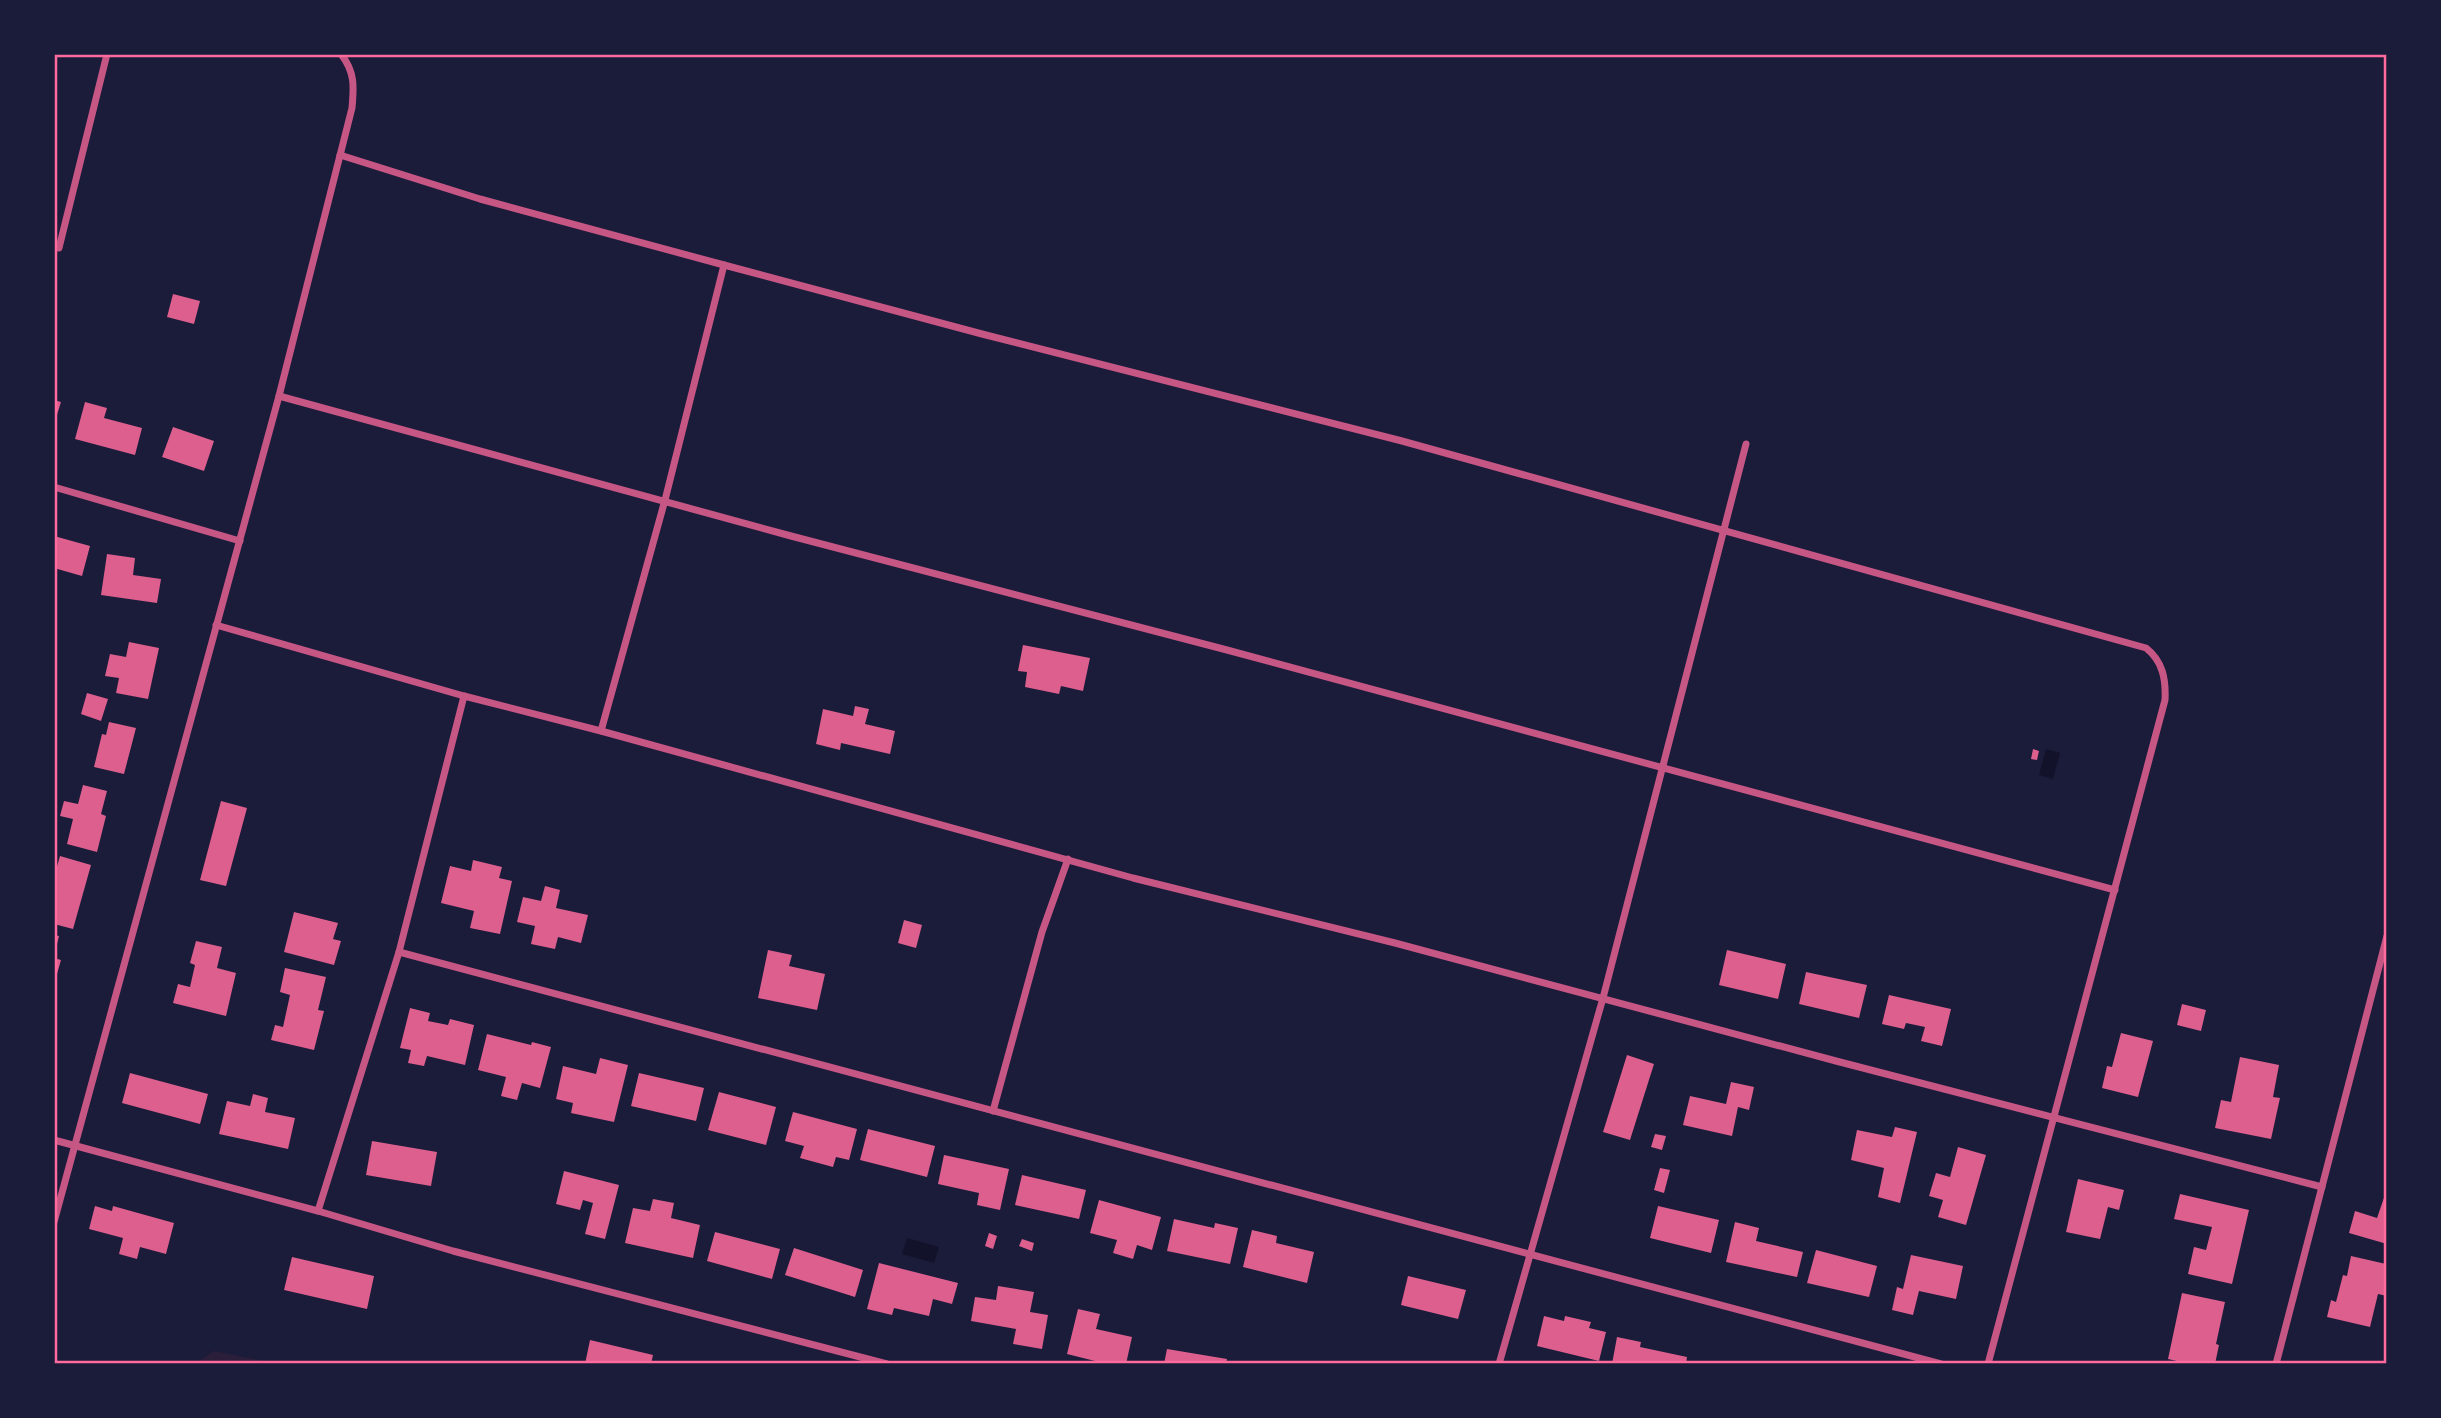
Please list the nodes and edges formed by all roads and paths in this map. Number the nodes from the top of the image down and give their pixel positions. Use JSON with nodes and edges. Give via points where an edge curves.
{"nodes":[{"id":1,"x":107,"y":54,"type":"edge"},
{"id":2,"x":341,"y":54,"type":"edge"},
{"id":3,"x":340,"y":155,"type":"junction"},
{"id":4,"x":59,"y":248,"type":"dead end"},
{"id":5,"x":724,"y":265,"type":"junction"},
{"id":6,"x":279,"y":396,"type":"junction"},
{"id":7,"x":1746,"y":444,"type":"dead end"},
{"id":8,"x":54,"y":487,"type":"edge"},
{"id":9,"x":665,"y":500,"type":"junction"},
{"id":10,"x":1725,"y":531,"type":"junction"},
{"id":11,"x":240,"y":541,"type":"junction"},
{"id":12,"x":216,"y":625,"type":"junction"},
{"id":13,"x":464,"y":696,"type":"junction"},
{"id":14,"x":601,"y":731,"type":"junction"},
{"id":15,"x":1663,"y":768,"type":"junction"},
{"id":16,"x":1068,"y":859,"type":"junction"},
{"id":17,"x":2115,"y":890,"type":"junction"},
{"id":18,"x":2387,"y":936,"type":"edge"},
{"id":19,"x":399,"y":951,"type":"junction"},
{"id":20,"x":1603,"y":998,"type":"junction"},
{"id":21,"x":993,"y":1111,"type":"junction"},
{"id":22,"x":2055,"y":1119,"type":"junction"},
{"id":23,"x":54,"y":1140,"type":"edge"},
{"id":24,"x":74,"y":1145,"type":"junction"},
{"id":25,"x":2322,"y":1187,"type":"junction"},
{"id":26,"x":318,"y":1211,"type":"junction"},
{"id":27,"x":54,"y":1222,"type":"edge"},
{"id":28,"x":1530,"y":1252,"type":"junction"},
{"id":29,"x":887,"y":1364,"type":"edge"},
{"id":30,"x":1499,"y":1364,"type":"edge"},
{"id":31,"x":1941,"y":1364,"type":"edge"},
{"id":32,"x":1987,"y":1364,"type":"edge"},
{"id":33,"x":2276,"y":1364,"type":"edge"}],
"edges":[{"from":1,"to":4,"type":"street"},
{"from":2,"to":3,"type":"street","via":[[350,65],[354,82]]},
{"from":3,"to":5,"type":"street","via":[[480,199]]},
{"from":3,"to":6,"type":"street"},
{"from":5,"to":9,"type":"street"},
{"from":5,"to":10,"type":"street","via":[[1402,441]]},
{"from":6,"to":9,"type":"street"},
{"from":6,"to":11,"type":"street"},
{"from":7,"to":10,"type":"street"},
{"from":8,"to":11,"type":"street"},
{"from":9,"to":14,"type":"street"},
{"from":9,"to":15,"type":"street"},
{"from":10,"to":15,"type":"street"},
{"from":10,"to":17,"type":"street","via":[[2146,648],[2159,661],[2165,700]]},
{"from":11,"to":12,"type":"street"},
{"from":12,"to":13,"type":"street"},
{"from":12,"to":24,"type":"street"},
{"from":13,"to":14,"type":"street"},
{"from":13,"to":19,"type":"street"},
{"from":14,"to":16,"type":"street"},
{"from":15,"to":17,"type":"street"},
{"from":15,"to":20,"type":"street"},
{"from":16,"to":20,"type":"street"},
{"from":16,"to":21,"type":"street","via":[[1042,932]]},
{"from":17,"to":22,"type":"street"},
{"from":18,"to":25,"type":"street"},
{"from":19,"to":21,"type":"street"},
{"from":19,"to":26,"type":"street"},
{"from":20,"to":22,"type":"street"},
{"from":20,"to":28,"type":"street"},
{"from":21,"to":28,"type":"street"},
{"from":22,"to":25,"type":"street"},
{"from":22,"to":32,"type":"street"},
{"from":23,"to":24,"type":"street"},
{"from":24,"to":26,"type":"street"},
{"from":24,"to":27,"type":"street"},
{"from":25,"to":33,"type":"street"},
{"from":26,"to":29,"type":"street","via":[[453,1251]]},
{"from":28,"to":30,"type":"street"},
{"from":28,"to":31,"type":"street"}]}
